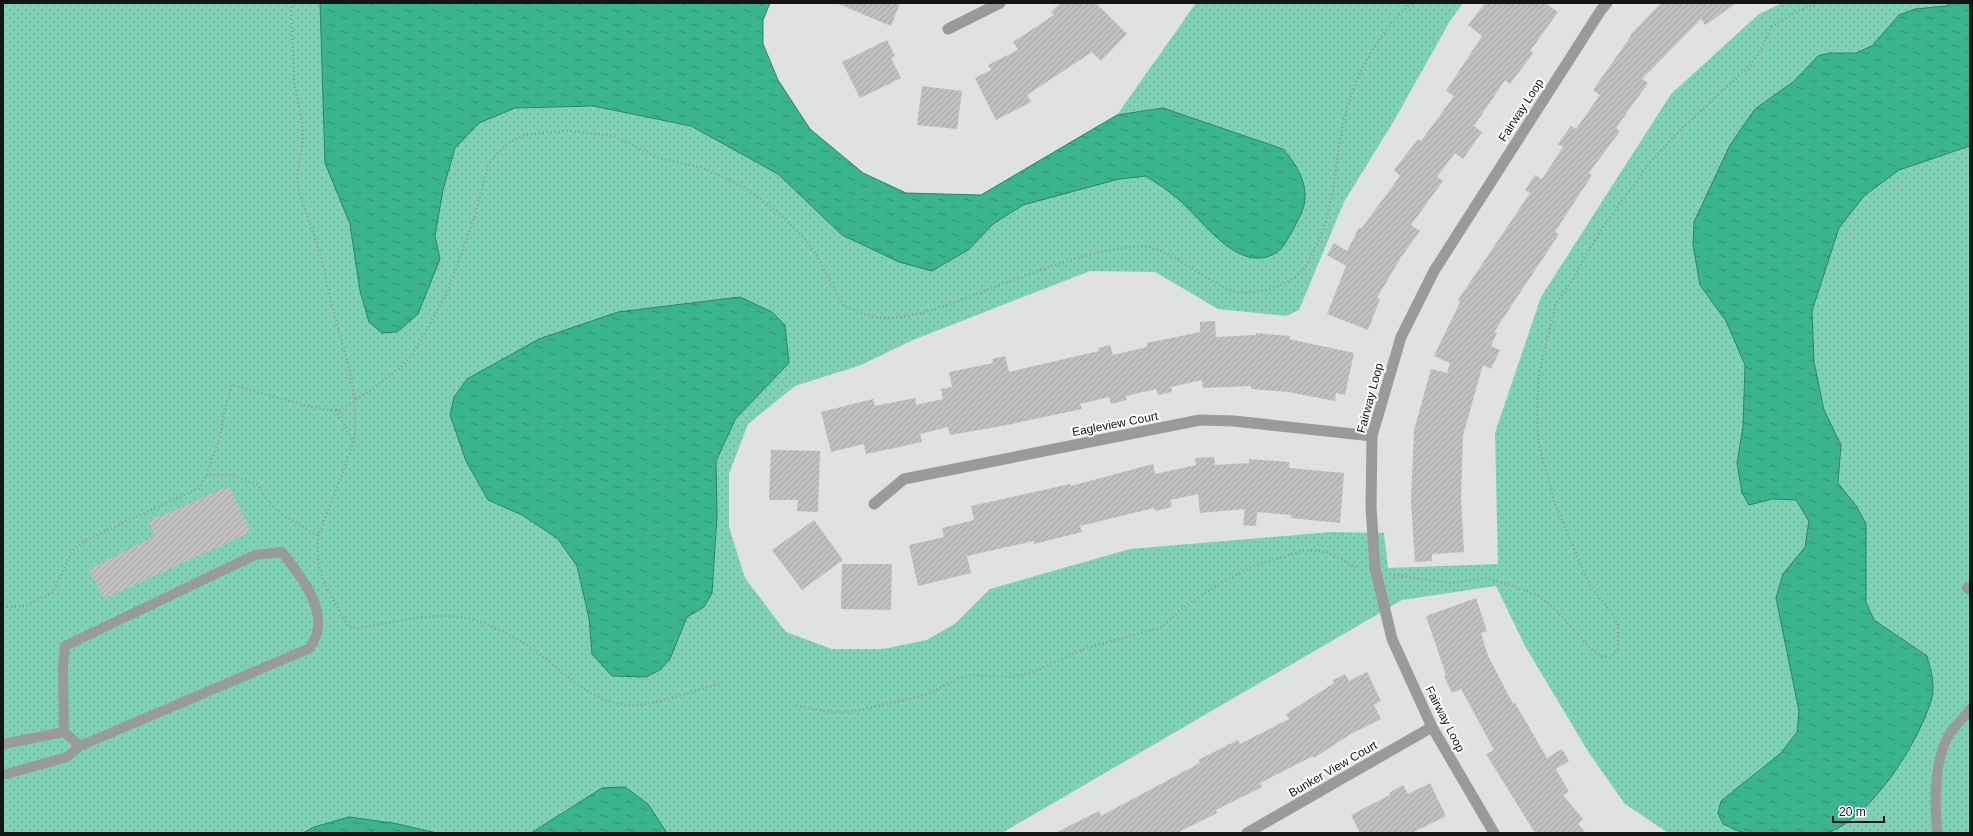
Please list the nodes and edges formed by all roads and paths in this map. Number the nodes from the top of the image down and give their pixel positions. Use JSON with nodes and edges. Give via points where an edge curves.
{"nodes":[{"id":1,"x":291,"y":3,"type":"edge"},
{"id":2,"x":1000,"y":3,"type":"edge"},
{"id":3,"x":1412,"y":3,"type":"edge"},
{"id":4,"x":1607,"y":3,"type":"edge"},
{"id":5,"x":1818,"y":3,"type":"edge"},
{"id":6,"x":948,"y":30,"type":"dead end"},
{"id":7,"x":355,"y":401,"type":"junction"},
{"id":8,"x":335,"y":410,"type":"junction"},
{"id":9,"x":1372,"y":436,"type":"junction"},
{"id":10,"x":353,"y":441,"type":"junction"},
{"id":11,"x":206,"y":475,"type":"junction"},
{"id":12,"x":874,"y":504,"type":"dead end"},
{"id":13,"x":319,"y":536,"type":"junction"},
{"id":14,"x":1356,"y":567,"type":"dead end"},
{"id":15,"x":1394,"y":575,"type":"dead end"},
{"id":16,"x":3,"y":607,"type":"edge"},
{"id":17,"x":719,"y":684,"type":"dead end"},
{"id":18,"x":796,"y":706,"type":"dead end"},
{"id":19,"x":1970,"y":709,"type":"edge"},
{"id":20,"x":1432,"y":727,"type":"junction"},
{"id":21,"x":64,"y":732,"type":"junction"},
{"id":22,"x":3,"y":744,"type":"edge"},
{"id":23,"x":80,"y":746,"type":"junction"},
{"id":24,"x":3,"y":775,"type":"edge"},
{"id":25,"x":1247,"y":833,"type":"edge"},
{"id":26,"x":1494,"y":833,"type":"edge"},
{"id":27,"x":1937,"y":833,"type":"edge"}],
"edges":[{"from":1,"to":7,"type":"path","via":[[294,82],[302,122],[297,177],[299,191],[321,256],[349,366]]},
{"from":2,"to":6,"type":"street"},
{"from":3,"to":7,"type":"path","via":[[1387,29],[1361,70],[1344,118],[1332,205],[1327,221],[1312,256],[1300,272],[1279,286],[1262,291],[1232,291],[1183,262],[1148,247],[1121,248],[1095,253],[934,309],[900,317],[880,318],[844,306],[804,238],[779,213],[742,186],[702,168],[659,158],[614,136],[569,131],[538,133],[521,136],[496,154],[484,178],[461,258],[442,304],[408,360]]},
{"from":4,"to":9,"type":"street","name":"Fairway Loop","via":[[1434,270],[1401,337]]},
{"from":5,"to":15,"type":"path","via":[[1772,26],[1749,68],[1686,124],[1648,165],[1606,223],[1553,309],[1539,374],[1538,441],[1554,501],[1580,563],[1590,586],[1618,625],[1618,648],[1611,657],[1601,656],[1591,649],[1564,617],[1537,595],[1502,582],[1487,578],[1451,583],[1434,582]]},
{"from":7,"to":8,"type":"path","via":[[340,410]]},
{"from":7,"to":10,"type":"path"},
{"from":8,"to":10,"type":"path"},
{"from":8,"to":11,"type":"path","via":[[232,385],[220,438]]},
{"from":9,"to":12,"type":"street","name":"Eagleview Court","via":[[1234,421],[1200,420],[904,479]]},
{"from":9,"to":20,"type":"street","name":"Fairway Loop","via":[[1375,568],[1392,639]]},
{"from":10,"to":13,"type":"path"},
{"from":11,"to":13,"type":"path","via":[[232,475],[258,485],[269,502],[283,515]]},
{"from":11,"to":16,"type":"path","via":[[199,488],[86,540],[73,550],[53,592],[26,606]]},
{"from":13,"to":17,"type":"path","via":[[318,564],[324,583],[348,626],[356,628],[418,618],[461,618],[503,632],[537,653],[584,689],[616,703],[635,705]]},
{"from":14,"to":18,"type":"path","via":[[1327,552],[1305,550],[1254,566],[1217,585],[1186,606],[1162,627],[1083,649],[1031,673],[1012,677],[971,675],[959,678],[925,695],[851,712],[830,712]]},
{"from":19,"to":27,"type":"lane","via":[[1944,745],[1938,777]]},
{"from":20,"to":25,"type":"street","name":"Bunker View Court"},
{"from":20,"to":26,"type":"street","name":"Fairway Loop"},
{"from":21,"to":22,"type":"lane"},
{"from":21,"to":23,"type":"lane"},
{"from":21,"to":23,"type":"lane","via":[[65,646],[254,555],[282,552],[303,580],[317,610],[317,634],[310,648]]},
{"from":23,"to":24,"type":"lane","via":[[67,757]]}]}
